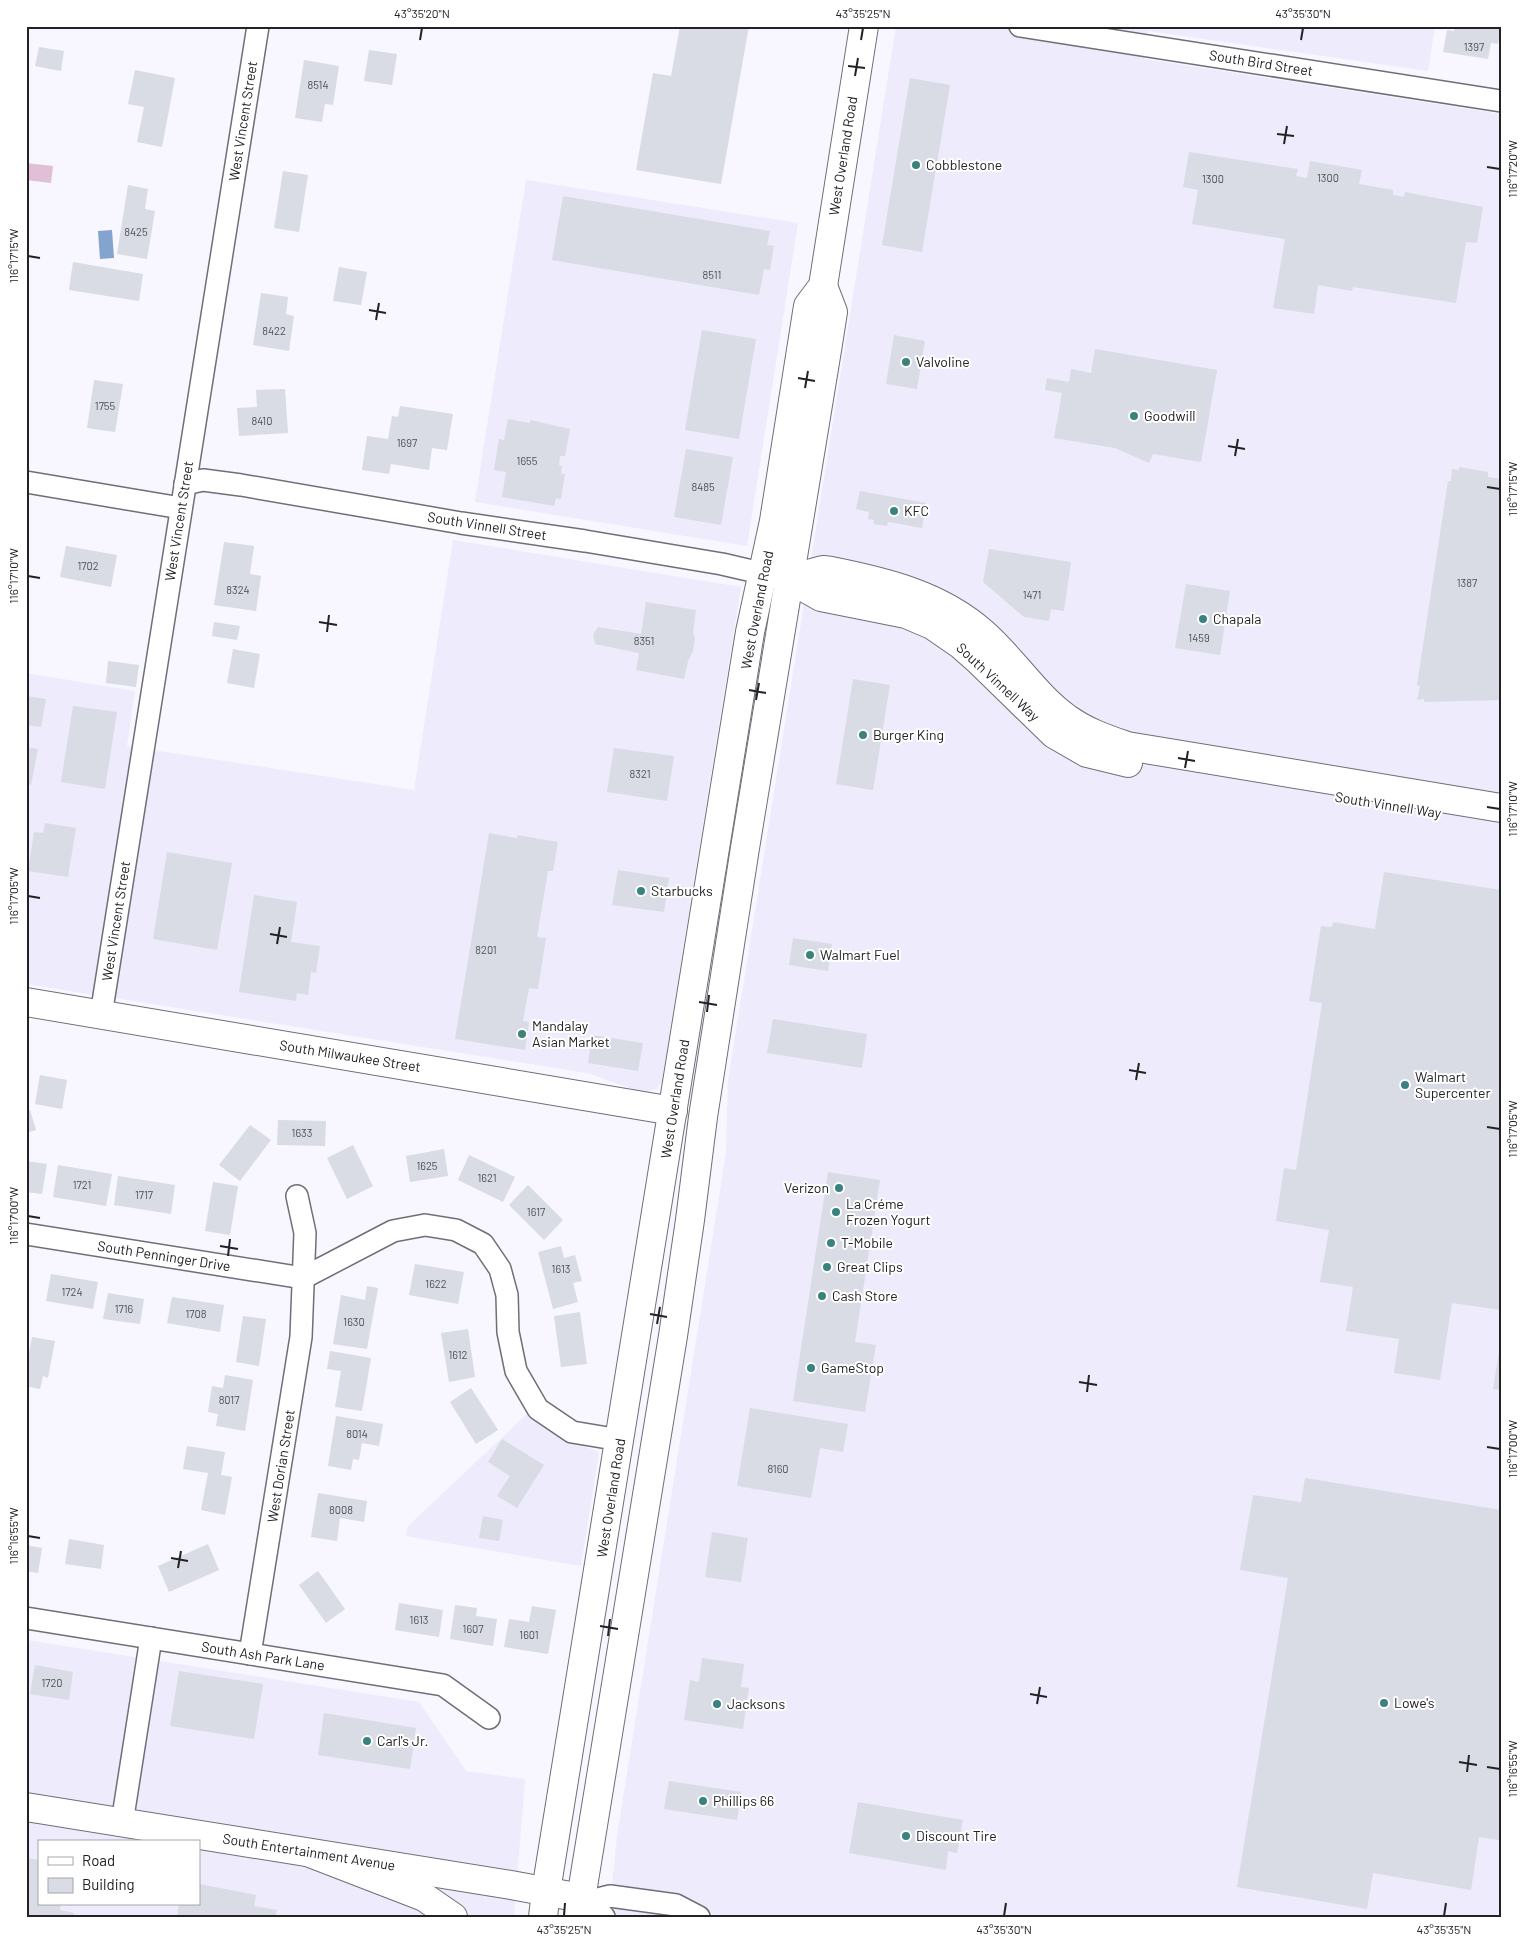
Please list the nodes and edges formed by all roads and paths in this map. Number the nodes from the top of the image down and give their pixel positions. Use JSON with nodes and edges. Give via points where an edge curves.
{"nodes":[{"id":1,"x":258,"y":26,"type":"edge"},
{"id":2,"x":864,"y":26,"type":"edge"},
{"id":3,"x":1020,"y":26,"type":"edge"},
{"id":4,"x":1501,"y":101,"type":"edge"},
{"id":5,"x":26,"y":482,"type":"edge"},
{"id":6,"x":185,"y":484,"type":"junction"},
{"id":7,"x":181,"y":508,"type":"junction"},
{"id":8,"x":776,"y":576,"type":"junction"},
{"id":9,"x":1501,"y":808,"type":"edge"},
{"id":10,"x":1501,"y":824,"type":"edge"},
{"id":11,"x":699,"y":949,"type":"junction"},
{"id":12,"x":26,"y":1002,"type":"edge"},
{"id":13,"x":101,"y":1015,"type":"junction"},
{"id":14,"x":673,"y":1111,"type":"junction"},
{"id":15,"x":703,"y":1116,"type":"junction"},
{"id":16,"x":297,"y":1196,"type":"dead end"},
{"id":17,"x":26,"y":1234,"type":"edge"},
{"id":18,"x":652,"y":1240,"type":"junction"},
{"id":19,"x":302,"y":1278,"type":"junction"},
{"id":20,"x":672,"y":1336,"type":"junction"},
{"id":21,"x":663,"y":1391,"type":"junction"},
{"id":22,"x":620,"y":1440,"type":"junction"},
{"id":23,"x":630,"y":1596,"type":"junction"},
{"id":24,"x":26,"y":1618,"type":"edge"},
{"id":25,"x":151,"y":1638,"type":"junction"},
{"id":26,"x":250,"y":1654,"type":"junction"},
{"id":27,"x":489,"y":1718,"type":"dead end"},
{"id":28,"x":26,"y":1807,"type":"edge"},
{"id":29,"x":122,"y":1822,"type":"junction"},
{"id":30,"x":310,"y":1852,"type":"junction"},
{"id":31,"x":571,"y":1906,"type":"edge"},
{"id":32,"x":453,"y":1917,"type":"edge"},
{"id":33,"x":699,"y":1917,"type":"edge"}],
"edges":[{"from":1,"to":6,"type":"street","name":"West Vincent Street"},
{"from":2,"to":8,"type":"main road","name":"West Overland Road","via":[[823,286],[833,312]]},
{"from":3,"to":4,"type":"street","name":"South Bird Street"},
{"from":5,"to":7,"type":"street"},
{"from":6,"to":7,"type":"street","name":"West Vincent Street"},
{"from":6,"to":8,"type":"street","name":"South Vinnell Street","via":[[203,480],[241,485],[693,559]]},
{"from":7,"to":13,"type":"street","name":"West Vincent Street"},
{"from":8,"to":9,"type":"main road","name":"South Vinnell Way","via":[[831,571],[909,590],[948,608],[984,634],[1068,719],[1101,737],[1127,746]]},
{"from":8,"to":10,"type":"main road","name":"South Vinnell Way","via":[[821,597],[906,614],[932,625],[978,660],[1054,734],[1087,752],[1142,766]]},
{"from":8,"to":11,"type":"main road","name":"West Overland Road","via":[[750,632]]},
{"from":8,"to":15,"type":"main road","name":"West Overland Road"},
{"from":11,"to":14,"type":"main road","name":"West Overland Road"},
{"from":11,"to":15,"type":"main road","via":[[707,992],[691,1094]]},
{"from":12,"to":13,"type":"main road","name":"South Milwaukee Street"},
{"from":13,"to":14,"type":"main road","name":"South Milwaukee Street"},
{"from":14,"to":18,"type":"main road","name":"West Overland Road"},
{"from":14,"to":20,"type":"main road","via":[[685,1136],[669,1242]]},
{"from":15,"to":20,"type":"main road","name":"West Overland Road"},
{"from":16,"to":19,"type":"street","via":[[305,1232]]},
{"from":17,"to":19,"type":"street","name":"South Penninger Drive"},
{"from":18,"to":21,"type":"main road","via":[[654,1308],[645,1380]]},
{"from":18,"to":22,"type":"main road","name":"West Overland Road"},
{"from":19,"to":22,"type":"street","via":[[393,1232],[425,1225],[456,1230],[483,1244],[500,1269],[507,1295],[508,1332],[516,1371],[538,1409],[572,1432]]},
{"from":19,"to":26,"type":"street","name":"West Dorian Street","via":[[302,1337]]},
{"from":20,"to":21,"type":"main road","name":"West Overland Road"},
{"from":21,"to":23,"type":"main road","name":"West Overland Road"},
{"from":22,"to":23,"type":"main road","via":[[632,1460],[615,1571]]},
{"from":22,"to":31,"type":"main road","name":"West Overland Road"},
{"from":23,"to":31,"type":"main road","name":"West Overland Road"},
{"from":24,"to":25,"type":"street","name":"South Ash Park Lane"},
{"from":25,"to":26,"type":"street","name":"South Ash Park Lane"},
{"from":25,"to":29,"type":"street"},
{"from":26,"to":27,"type":"street","name":"South Ash Park Lane","via":[[443,1685]]},
{"from":28,"to":29,"type":"main road","name":"South Entertainment Avenue"},
{"from":29,"to":30,"type":"main road","name":"South Entertainment Avenue"},
{"from":30,"to":31,"type":"main road","name":"South Entertainment Avenue"},
{"from":30,"to":32,"type":"main road","via":[[424,1897]]},
{"from":31,"to":33,"type":"street","name":"South Entertainment Avenue","via":[[610,1896],[676,1905]]}]}
